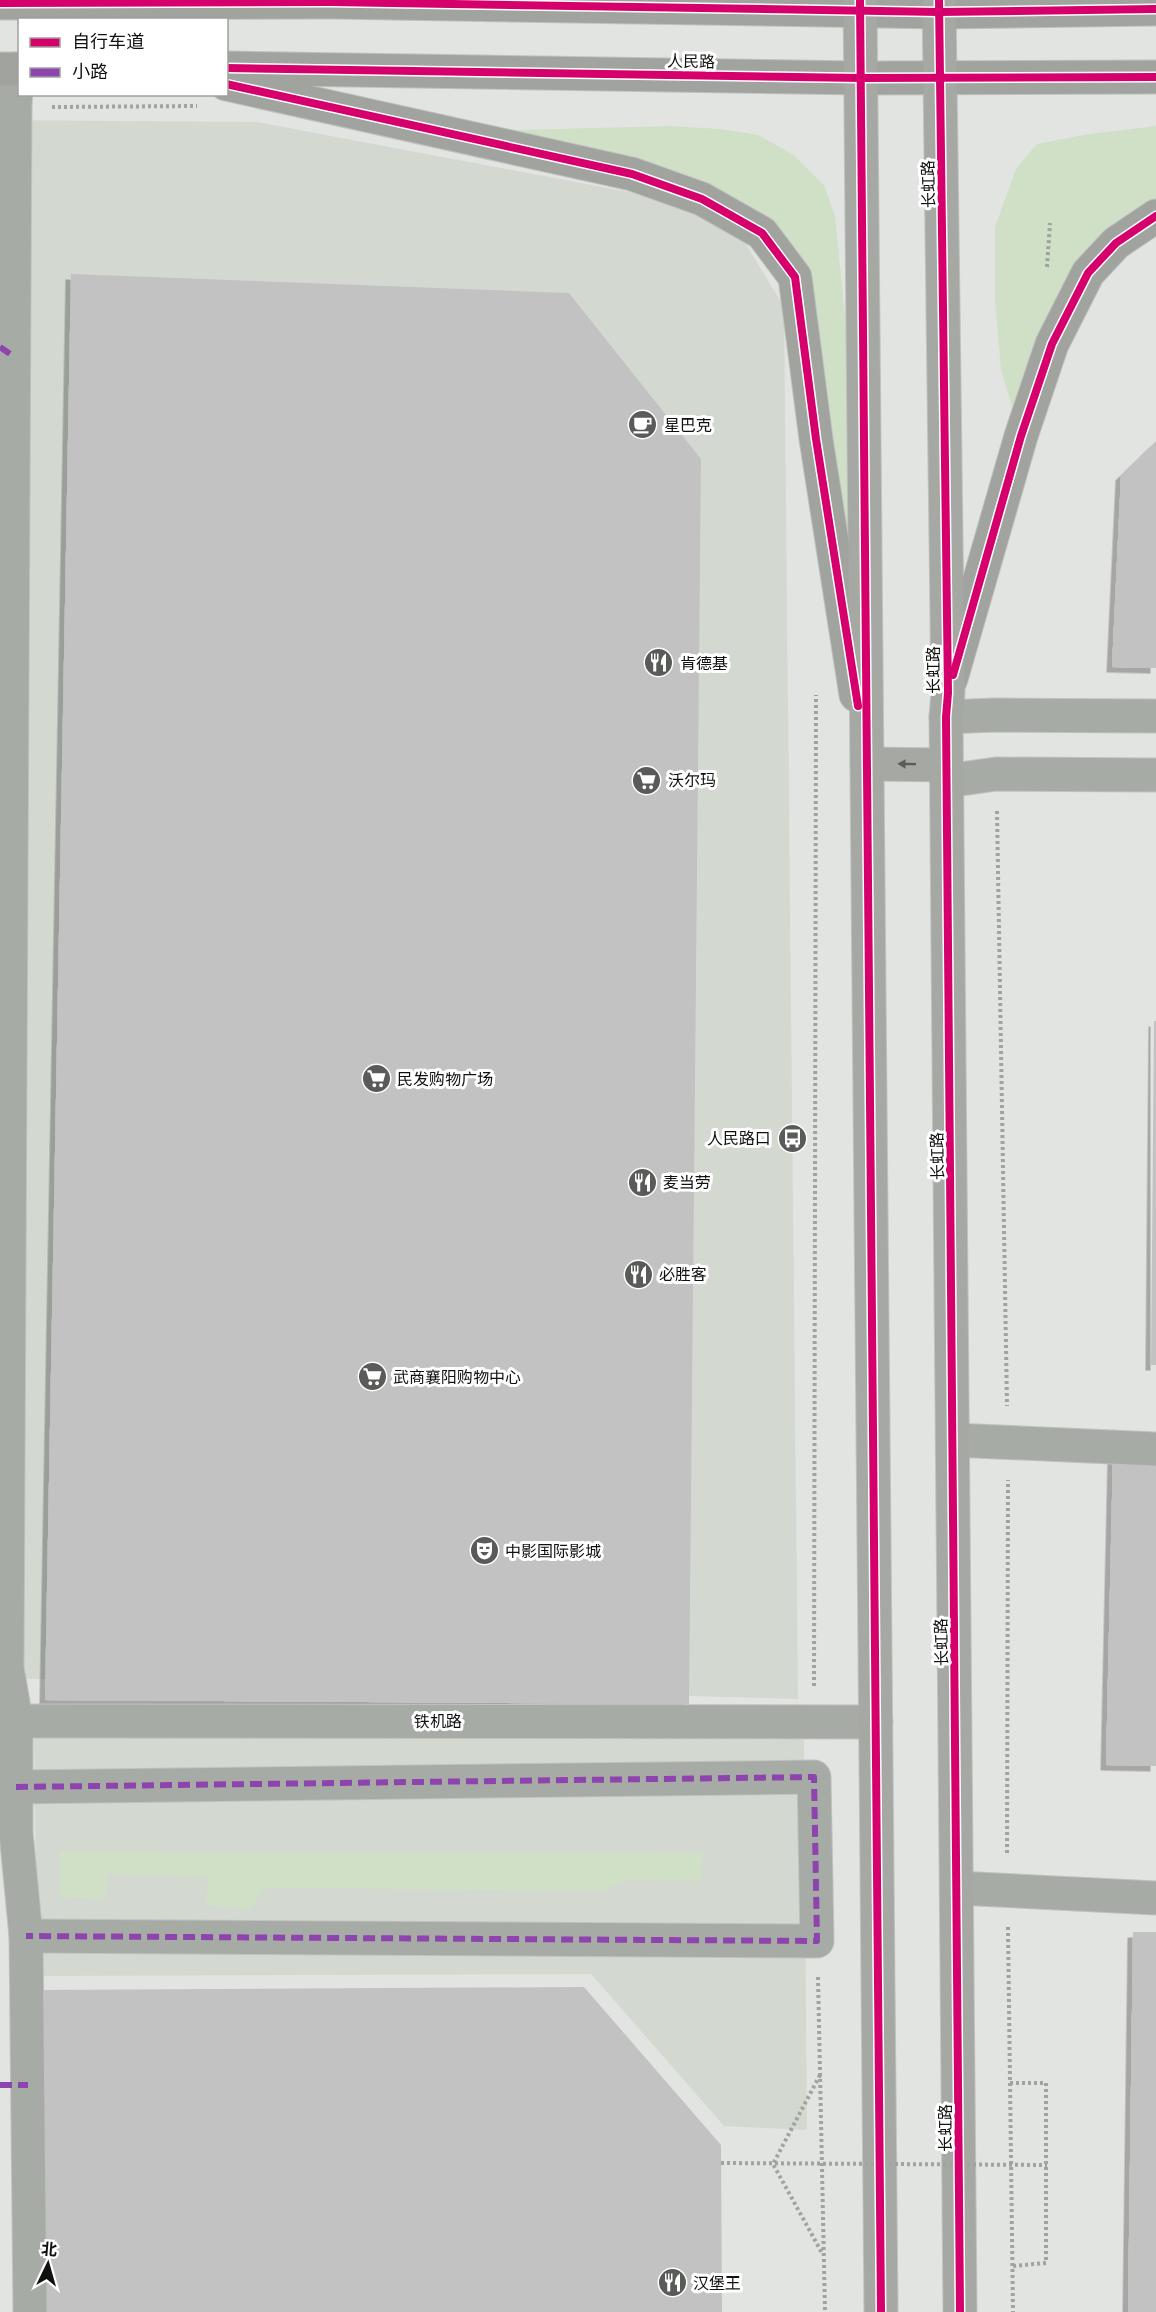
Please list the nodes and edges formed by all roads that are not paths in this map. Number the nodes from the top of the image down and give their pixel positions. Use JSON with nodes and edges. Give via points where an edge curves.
{"nodes":[{"id":1,"x":331,"y":1,"type":"edge"},
{"id":2,"x":379,"y":2,"type":"edge"},
{"id":3,"x":0,"y":3,"type":"edge"},
{"id":4,"x":860,"y":5,"type":"edge"},
{"id":5,"x":939,"y":6,"type":"edge"},
{"id":6,"x":1156,"y":9,"type":"edge"},
{"id":7,"x":228,"y":68,"type":"edge"},
{"id":8,"x":12,"y":69,"type":"edge"},
{"id":9,"x":940,"y":77,"type":"junction"},
{"id":10,"x":1156,"y":77,"type":"edge"},
{"id":11,"x":861,"y":78,"type":"junction"},
{"id":12,"x":228,"y":84,"type":"edge"},
{"id":13,"x":1156,"y":216,"type":"edge"},
{"id":14,"x":7,"y":352,"type":"edge"},
{"id":15,"x":947,"y":705,"type":"junction"},
{"id":16,"x":1156,"y":716,"type":"edge"},
{"id":17,"x":866,"y":760,"type":"junction"},
{"id":18,"x":946,"y":773,"type":"junction"},
{"id":19,"x":1156,"y":774,"type":"edge"},
{"id":20,"x":953,"y":1440,"type":"junction"},
{"id":21,"x":1156,"y":1449,"type":"edge"},
{"id":22,"x":8,"y":1720,"type":"edge"},
{"id":23,"x":876,"y":1722,"type":"junction"},
{"id":24,"x":16,"y":1787,"type":"junction"},
{"id":25,"x":957,"y":1888,"type":"junction"},
{"id":26,"x":1156,"y":1898,"type":"edge"},
{"id":27,"x":26,"y":1936,"type":"junction"},
{"id":28,"x":14,"y":2085,"type":"edge"},
{"id":29,"x":30,"y":2312,"type":"edge"},
{"id":30,"x":881,"y":2312,"type":"edge"},
{"id":31,"x":960,"y":2312,"type":"edge"}],
"edges":[{"from":1,"to":2,"type":"main road"},
{"from":1,"to":3,"type":"main road"},
{"from":2,"to":4,"type":"main road"},
{"from":4,"to":5,"type":"main road"},
{"from":4,"to":11,"type":"highway"},
{"from":5,"to":6,"type":"main road"},
{"from":5,"to":9,"type":"highway","name":"长虹路"},
{"from":7,"to":11,"type":"main road","name":"人民路"},
{"from":8,"to":14,"type":"street","via":[[15,107]]},
{"from":9,"to":10,"type":"main road","name":"人民路"},
{"from":9,"to":11,"type":"main road","name":"人民路"},
{"from":9,"to":15,"type":"highway","name":"长虹路"},
{"from":11,"to":17,"type":"highway"},
{"from":12,"to":17,"type":"main road","via":[[632,174],[702,199],[762,233],[795,277]]},
{"from":13,"to":15,"type":"main road","via":[[1116,243],[1088,273],[1052,344],[1021,436]]},
{"from":14,"to":22,"type":"street","via":[[23,1010]]},
{"from":15,"to":16,"type":"street","via":[[995,715]]},
{"from":15,"to":18,"type":"highway","name":"长虹路"},
{"from":18,"to":17,"type":"highway","one_way":true},
{"from":17,"to":23,"type":"highway"},
{"from":18,"to":19,"type":"street"},
{"from":18,"to":20,"type":"highway","name":"长虹路"},
{"from":20,"to":21,"type":"street"},
{"from":20,"to":25,"type":"highway","name":"长虹路"},
{"from":22,"to":23,"type":"street","name":"铁机路"},
{"from":22,"to":24,"type":"street"},
{"from":23,"to":30,"type":"highway"},
{"from":24,"to":27,"type":"street","via":[[16,1833]]},
{"from":24,"to":27,"type":"street","via":[[814,1777],[817,1941]]},
{"from":25,"to":26,"type":"street"},
{"from":25,"to":31,"type":"highway","name":"长虹路"},
{"from":27,"to":28,"type":"street"},
{"from":28,"to":29,"type":"street"}]}
